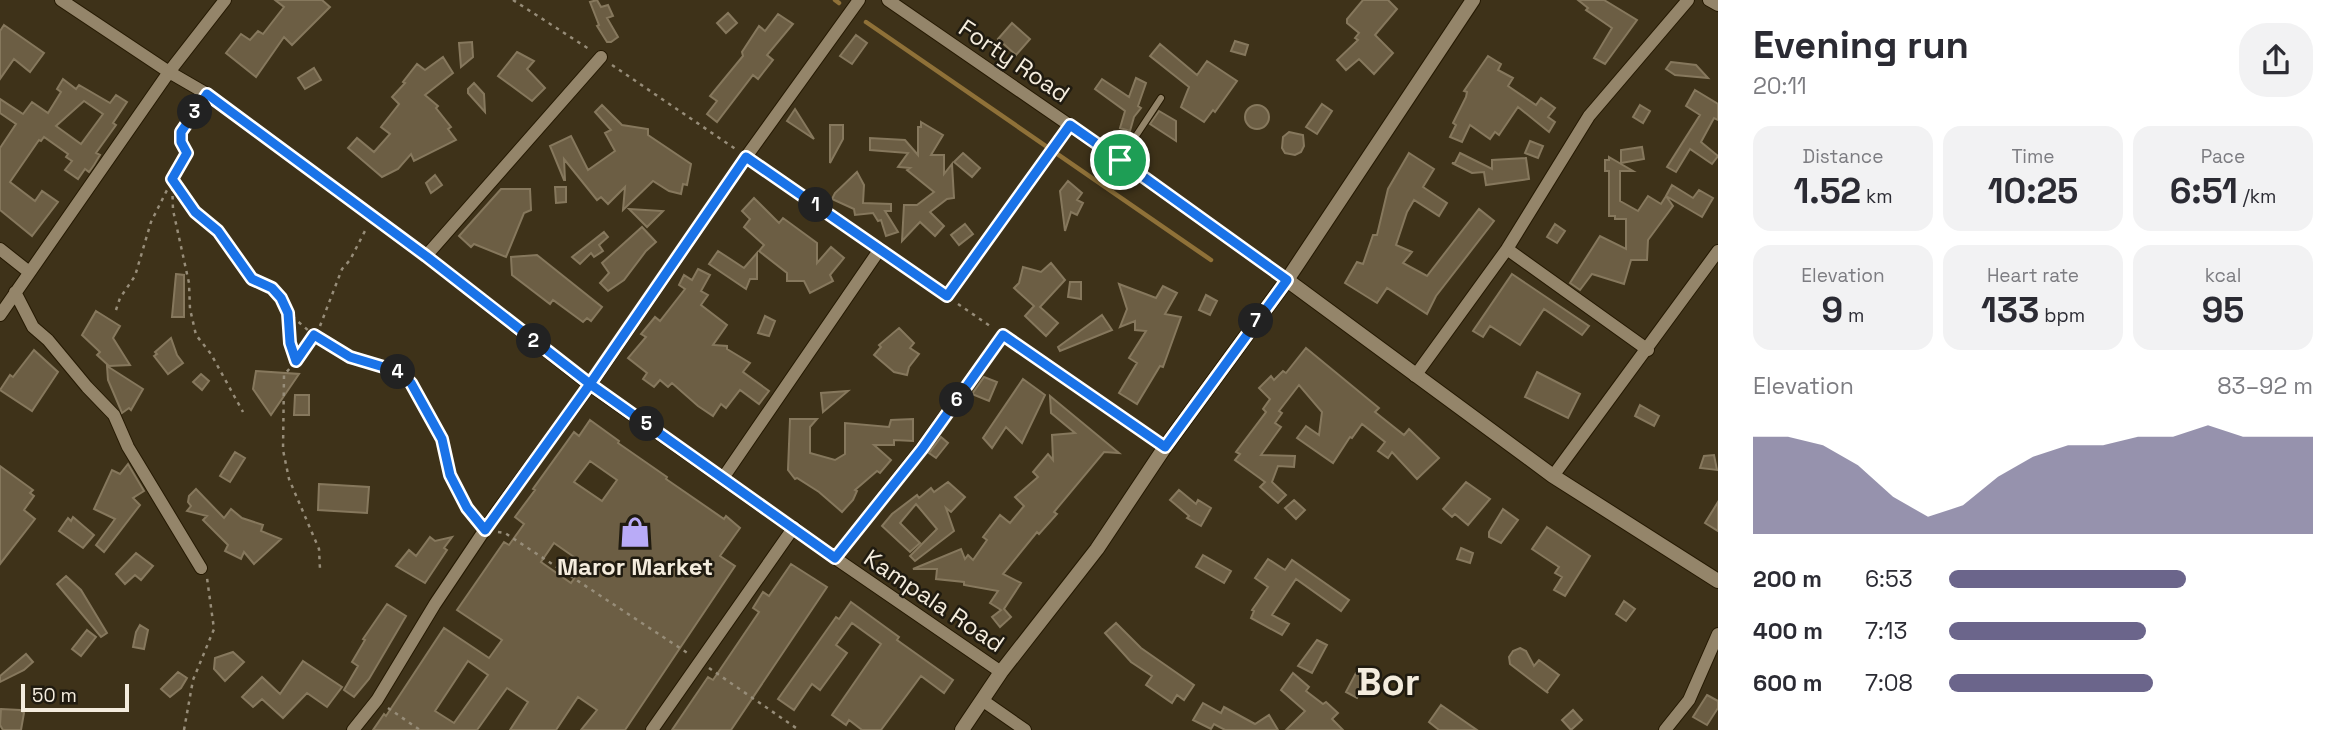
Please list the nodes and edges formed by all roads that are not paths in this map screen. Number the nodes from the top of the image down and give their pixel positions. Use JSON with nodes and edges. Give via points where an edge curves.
{"nodes":[{"id":1,"x":61,"y":0,"type":"edge"},
{"id":2,"x":225,"y":0,"type":"edge"},
{"id":3,"x":859,"y":0,"type":"edge"},
{"id":4,"x":888,"y":0,"type":"edge"},
{"id":5,"x":1473,"y":0,"type":"edge"},
{"id":6,"x":1688,"y":0,"type":"edge"},
{"id":7,"x":1709,"y":0,"type":"edge"},
{"id":8,"x":1718,"y":5,"type":"edge"},
{"id":9,"x":601,"y":57,"type":"road end"},
{"id":10,"x":169,"y":72,"type":"junction"},
{"id":11,"x":1161,"y":98,"type":"dead end"},
{"id":12,"x":1070,"y":125,"type":"junction"},
{"id":13,"x":1120,"y":160,"type":"junction"},
{"id":14,"x":0,"y":249,"type":"edge"},
{"id":15,"x":880,"y":249,"type":"road end"},
{"id":16,"x":1507,"y":249,"type":"junction"},
{"id":17,"x":1718,"y":251,"type":"edge"},
{"id":18,"x":426,"y":256,"type":"junction"},
{"id":19,"x":29,"y":272,"type":"junction"},
{"id":20,"x":1287,"y":280,"type":"junction"},
{"id":21,"x":15,"y":292,"type":"junction"},
{"id":22,"x":947,"y":296,"type":"road end"},
{"id":23,"x":0,"y":315,"type":"edge"},
{"id":24,"x":1003,"y":335,"type":"road end"},
{"id":25,"x":1648,"y":350,"type":"junction"},
{"id":26,"x":1415,"y":376,"type":"junction"},
{"id":27,"x":590,"y":384,"type":"junction"},
{"id":28,"x":1553,"y":476,"type":"junction"},
{"id":29,"x":723,"y":478,"type":"junction"},
{"id":30,"x":794,"y":527,"type":"junction"},
{"id":31,"x":835,"y":558,"type":"junction"},
{"id":32,"x":201,"y":568,"type":"road end"},
{"id":33,"x":1718,"y":581,"type":"edge"},
{"id":34,"x":1718,"y":634,"type":"edge"},
{"id":35,"x":1001,"y":672,"type":"junction"},
{"id":36,"x":982,"y":700,"type":"junction"},
{"id":37,"x":353,"y":730,"type":"edge"},
{"id":38,"x":652,"y":730,"type":"edge"},
{"id":39,"x":962,"y":730,"type":"edge"},
{"id":40,"x":1025,"y":730,"type":"edge"},
{"id":41,"x":1665,"y":730,"type":"edge"}],
"edges":[{"from":1,"to":10,"type":"street","name":"Kampala Road"},
{"from":2,"to":10,"type":"street"},
{"from":3,"to":27,"type":"street"},
{"from":4,"to":12,"type":"street","name":"Forty Road"},
{"from":5,"to":20,"type":"street"},
{"from":6,"to":16,"type":"street","via":[[1589,116]]},
{"from":7,"to":8,"type":"street"},
{"from":9,"to":18,"type":"street"},
{"from":10,"to":18,"type":"street","name":"Kampala Road","via":[[207,94]]},
{"from":10,"to":19,"type":"street"},
{"from":11,"to":13,"type":"lane"},
{"from":12,"to":13,"type":"street","name":"Forty Road"},
{"from":12,"to":22,"type":"street"},
{"from":13,"to":20,"type":"street","name":"Forty Road"},
{"from":14,"to":19,"type":"street"},
{"from":15,"to":29,"type":"street"},
{"from":16,"to":25,"type":"street"},
{"from":16,"to":26,"type":"street"},
{"from":17,"to":25,"type":"street"},
{"from":18,"to":27,"type":"street","name":"Kampala Road"},
{"from":19,"to":21,"type":"street"},
{"from":20,"to":26,"type":"street"},
{"from":20,"to":35,"type":"street","via":[[1097,549]]},
{"from":21,"to":23,"type":"street"},
{"from":21,"to":32,"type":"street","via":[[33,327],[114,415],[128,447]]},
{"from":24,"to":31,"type":"street","via":[[922,449]]},
{"from":25,"to":28,"type":"street"},
{"from":26,"to":28,"type":"street"},
{"from":27,"to":29,"type":"street","name":"Kampala Road"},
{"from":27,"to":37,"type":"street","via":[[485,530],[377,700]]},
{"from":28,"to":33,"type":"street"},
{"from":29,"to":30,"type":"street","name":"Kampala Road"},
{"from":30,"to":31,"type":"street","name":"Kampala Road"},
{"from":30,"to":38,"type":"street"},
{"from":31,"to":35,"type":"street","name":"Kampala Road"},
{"from":34,"to":41,"type":"street","via":[[1689,700]]},
{"from":35,"to":36,"type":"street"},
{"from":36,"to":39,"type":"street"},
{"from":36,"to":40,"type":"street"}]}
